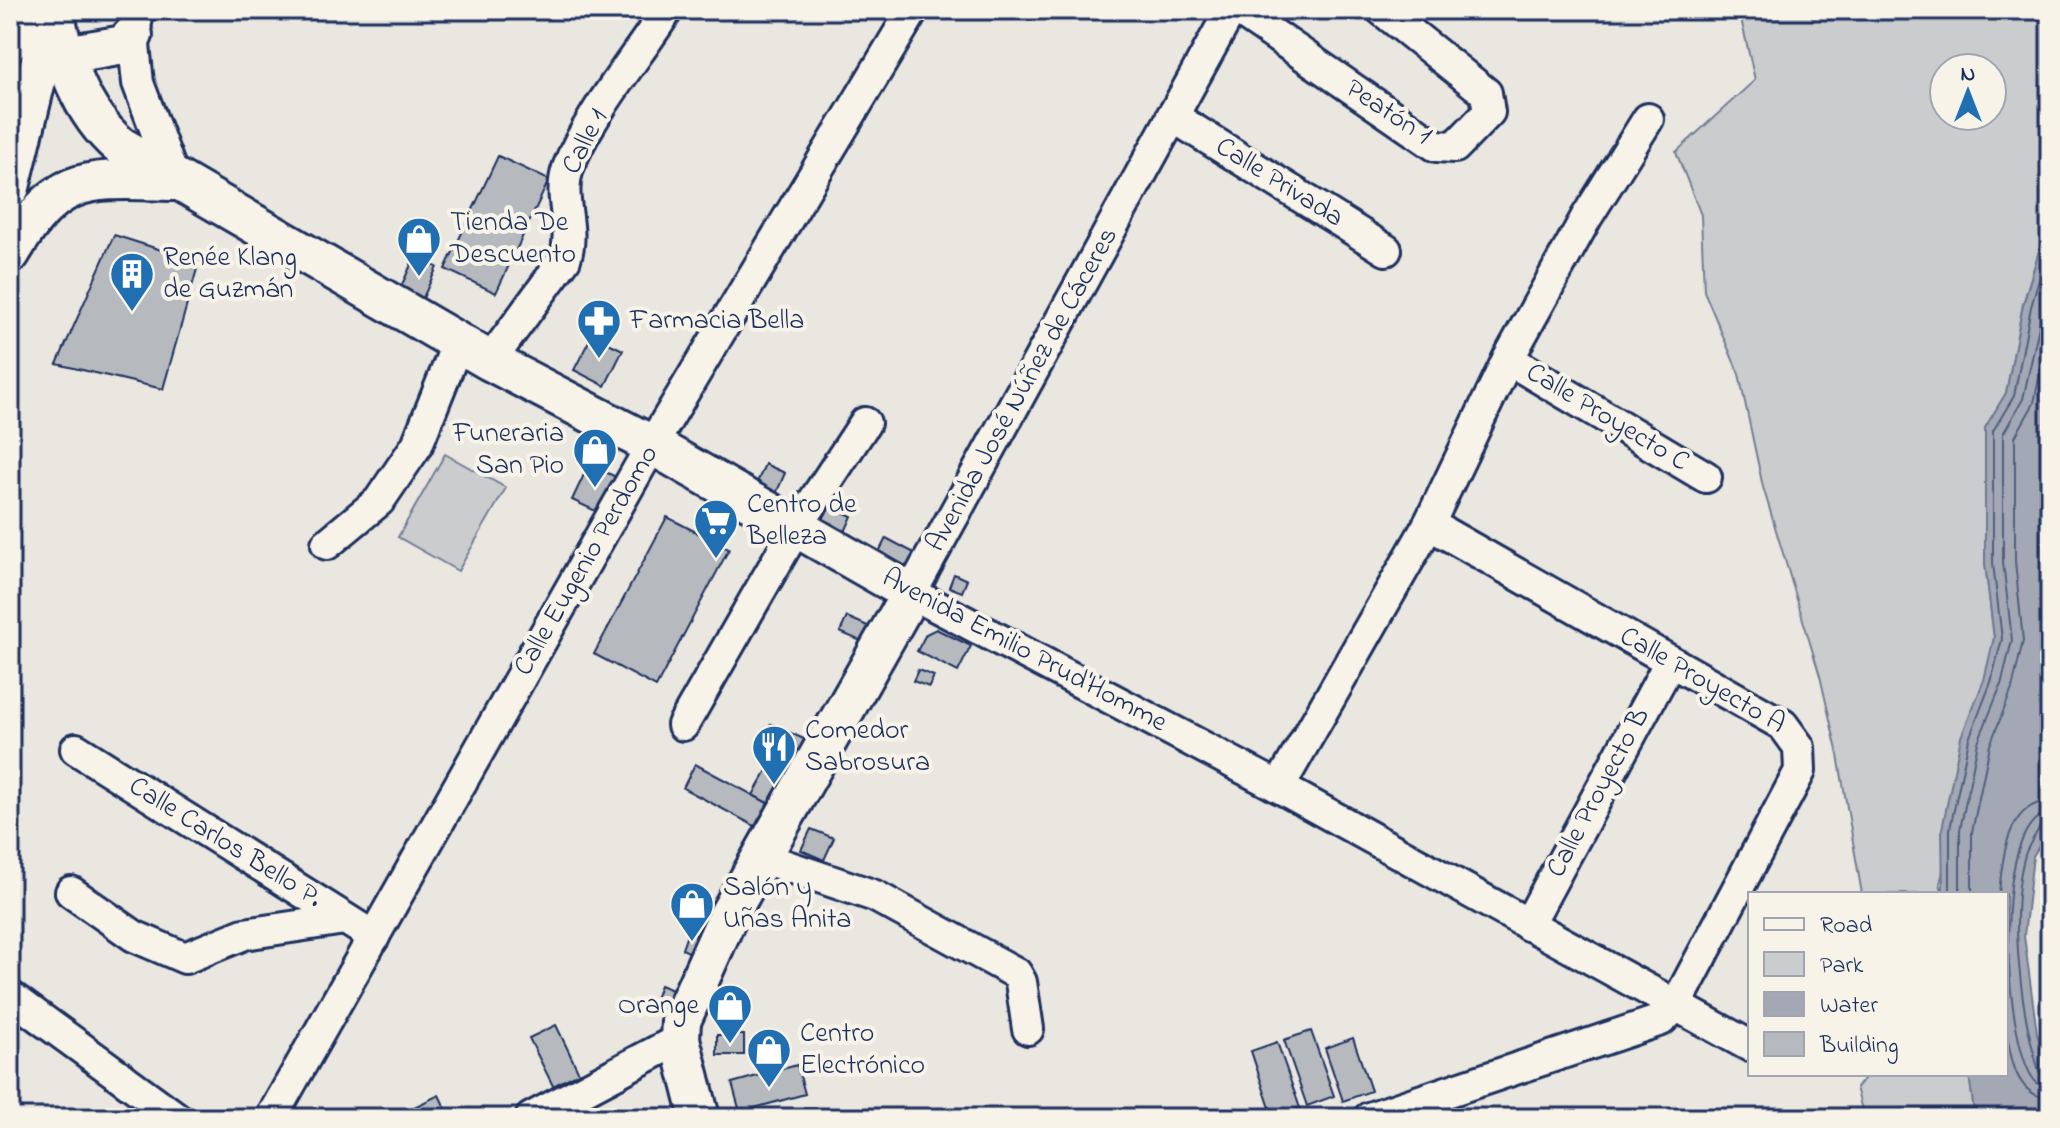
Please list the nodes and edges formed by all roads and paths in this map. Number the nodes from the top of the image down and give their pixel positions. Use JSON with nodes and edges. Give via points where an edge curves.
{"nodes":[{"id":1,"x":18,"y":10,"type":"edge"},
{"id":2,"x":53,"y":10,"type":"edge"},
{"id":3,"x":667,"y":10,"type":"edge"},
{"id":4,"x":913,"y":10,"type":"edge"},
{"id":5,"x":1231,"y":10,"type":"edge"},
{"id":6,"x":1238,"y":10,"type":"edge"},
{"id":7,"x":1382,"y":10,"type":"edge"},
{"id":8,"x":136,"y":23,"type":"edge"},
{"id":9,"x":10,"y":41,"type":"edge"},
{"id":10,"x":65,"y":55,"type":"junction"},
{"id":11,"x":1172,"y":116,"type":"junction"},
{"id":12,"x":1648,"y":119,"type":"dead end"},
{"id":13,"x":175,"y":181,"type":"junction"},
{"id":14,"x":10,"y":187,"type":"edge"},
{"id":15,"x":1386,"y":250,"type":"dead end"},
{"id":16,"x":10,"y":254,"type":"edge"},
{"id":17,"x":458,"y":342,"type":"junction"},
{"id":18,"x":1508,"y":359,"type":"junction"},
{"id":19,"x":490,"y":361,"type":"junction"},
{"id":20,"x":865,"y":423,"type":"dead end"},
{"id":21,"x":652,"y":445,"type":"junction"},
{"id":22,"x":1706,"y":477,"type":"dead end"},
{"id":23,"x":1429,"y":524,"type":"junction"},
{"id":24,"x":796,"y":528,"type":"junction"},
{"id":25,"x":327,"y":544,"type":"dead end"},
{"id":26,"x":911,"y":593,"type":"junction"},
{"id":27,"x":1670,"y":662,"type":"junction"},
{"id":28,"x":683,"y":725,"type":"dead end"},
{"id":29,"x":76,"y":749,"type":"dead end"},
{"id":30,"x":1279,"y":787,"type":"junction"},
{"id":31,"x":763,"y":858,"type":"junction"},
{"id":32,"x":71,"y":892,"type":"dead end"},
{"id":33,"x":345,"y":919,"type":"junction"},
{"id":34,"x":1528,"y":925,"type":"junction"},
{"id":35,"x":374,"y":937,"type":"junction"},
{"id":36,"x":10,"y":996,"type":"edge"},
{"id":37,"x":1675,"y":1007,"type":"junction"},
{"id":38,"x":1028,"y":1029,"type":"dead end"},
{"id":39,"x":680,"y":1039,"type":"junction"},
{"id":40,"x":1748,"y":1045,"type":"edge"},
{"id":41,"x":177,"y":1118,"type":"edge"},
{"id":42,"x":271,"y":1118,"type":"edge"},
{"id":43,"x":531,"y":1118,"type":"edge"},
{"id":44,"x":700,"y":1118,"type":"edge"},
{"id":45,"x":1369,"y":1118,"type":"edge"}],
"edges":[{"from":1,"to":9,"type":"main road"},
{"from":2,"to":10,"type":"main road","name":"Avenida Emilio Prud'Homme"},
{"from":2,"to":14,"type":"main road"},
{"from":3,"to":19,"type":"street","name":"Calle 1","via":[[585,133],[568,168],[564,200],[570,244],[565,259]]},
{"from":4,"to":21,"type":"street","name":"Calle Eugenio Perdomo"},
{"from":5,"to":11,"type":"street","name":"Avenida José Núñez de Cáceres"},
{"from":6,"to":7,"type":"street","name":"Peatón 1","via":[[1436,146],[1455,147],[1489,112],[1486,93]]},
{"from":8,"to":10,"type":"main road","via":[[124,45]]},
{"from":8,"to":13,"type":"street","via":[[138,83]]},
{"from":10,"to":13,"type":"main road","name":"Avenida Emilio Prud'Homme","via":[[97,126]]},
{"from":11,"to":15,"type":"street","name":"Calle Privada"},
{"from":11,"to":26,"type":"street","name":"Avenida José Núñez de Cáceres"},
{"from":12,"to":18,"type":"street"},
{"from":13,"to":16,"type":"main road","name":"Avenida Emilio Prud'Homme","via":[[74,185],[43,205]]},
{"from":13,"to":17,"type":"main road","name":"Avenida Emilio Prud'Homme"},
{"from":17,"to":19,"type":"main road","name":"Avenida Emilio Prud'Homme"},
{"from":17,"to":25,"type":"street","via":[[417,445],[379,501]]},
{"from":18,"to":22,"type":"street","name":"Calle Proyecto C"},
{"from":18,"to":23,"type":"street"},
{"from":19,"to":21,"type":"main road","name":"Avenida Emilio Prud'Homme"},
{"from":20,"to":24,"type":"street"},
{"from":21,"to":24,"type":"main road","name":"Avenida Emilio Prud'Homme"},
{"from":21,"to":35,"type":"street","name":"Calle Eugenio Perdomo"},
{"from":23,"to":27,"type":"street","name":"Calle Proyecto A"},
{"from":23,"to":30,"type":"street"},
{"from":24,"to":26,"type":"main road","name":"Avenida Emilio Prud'Homme"},
{"from":24,"to":28,"type":"street"},
{"from":26,"to":30,"type":"street","name":"Avenida Emilio Prud'Homme"},
{"from":26,"to":31,"type":"main road","name":"Avenida José Núñez de Cáceres"},
{"from":27,"to":34,"type":"street","name":"Calle Proyecto B"},
{"from":27,"to":37,"type":"street","name":"Calle Proyecto A","via":[[1783,725],[1795,736],[1801,756],[1800,771]]},
{"from":29,"to":33,"type":"street","name":"Calle Carlos Bello P."},
{"from":30,"to":34,"type":"street","name":"Avenida Emilio Prud'Homme"},
{"from":31,"to":38,"type":"street","via":[[875,896],[1016,973]]},
{"from":31,"to":39,"type":"main road","name":"Avenida José Núñez de Cáceres","via":[[727,918],[681,1021]]},
{"from":32,"to":33,"type":"street","via":[[134,936],[185,958],[244,934]]},
{"from":33,"to":35,"type":"street","name":"Calle Carlos Bello P."},
{"from":34,"to":37,"type":"street","name":"Avenida Emilio Prud'Homme"},
{"from":35,"to":42,"type":"street","name":"Calle Eugenio Perdomo"},
{"from":36,"to":41,"type":"street"},
{"from":37,"to":40,"type":"street","name":"Avenida Emilio Prud'Homme"},
{"from":37,"to":45,"type":"street","via":[[1654,1024]]},
{"from":39,"to":43,"type":"street"},
{"from":39,"to":44,"type":"main road","name":"Avenida José Núñez de Cáceres"}]}
